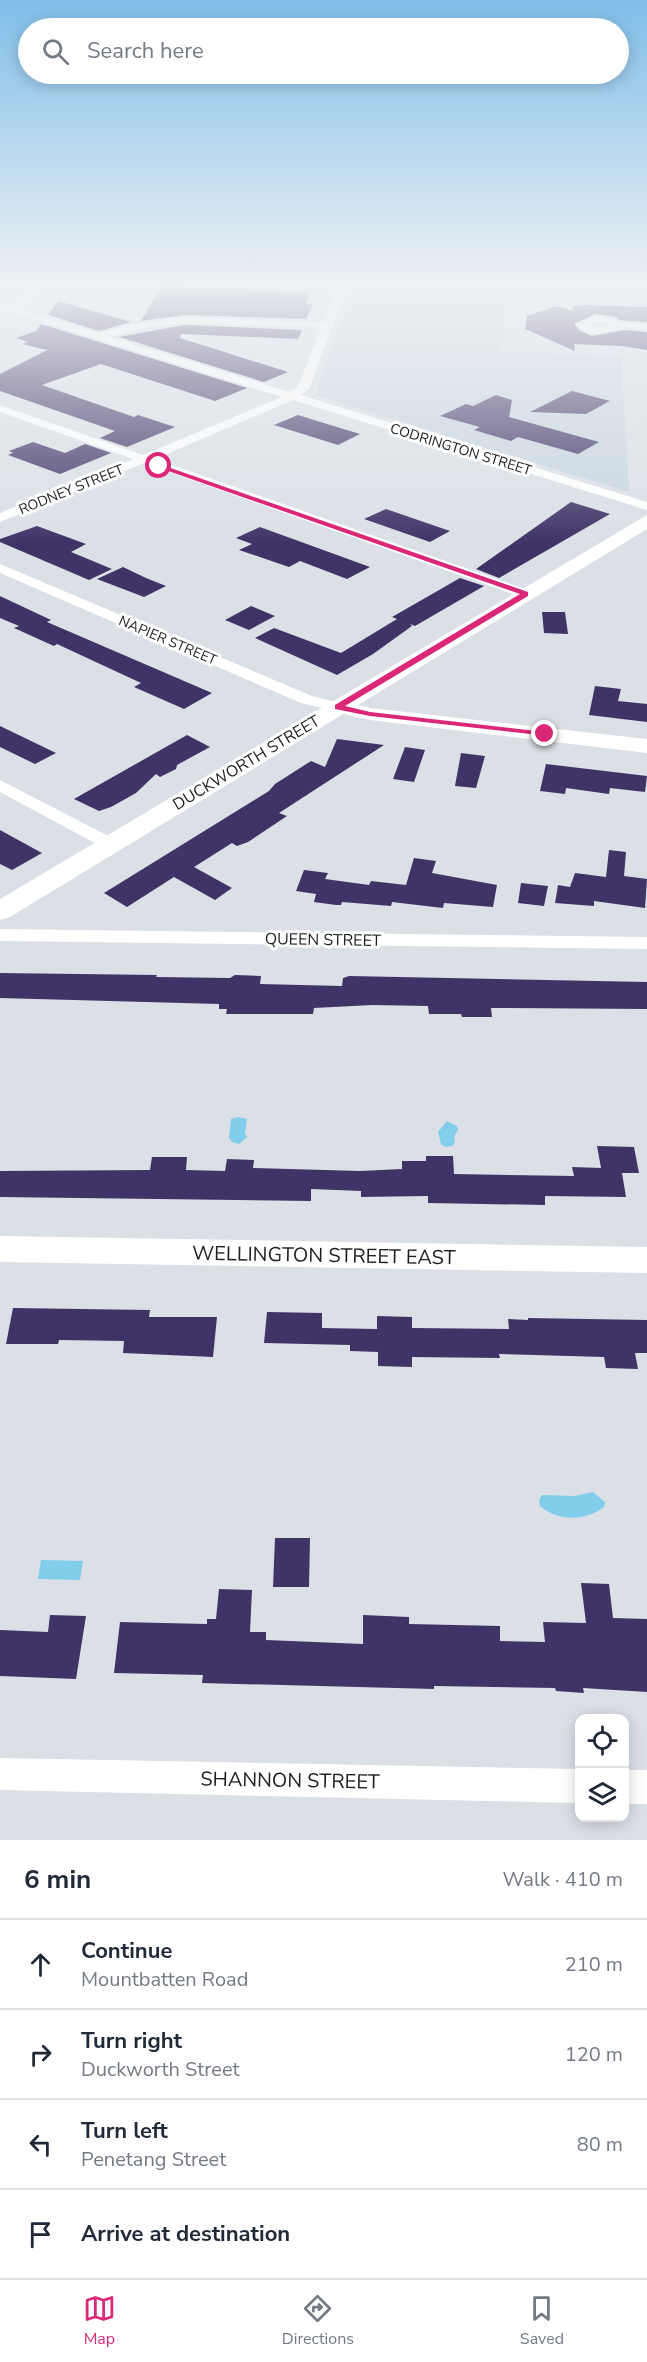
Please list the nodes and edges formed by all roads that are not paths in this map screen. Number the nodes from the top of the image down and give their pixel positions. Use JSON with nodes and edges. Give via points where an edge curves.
{"nodes":[{"id":1,"x":211,"y":371,"type":"edge"},
{"id":2,"x":310,"y":371,"type":"edge"},
{"id":3,"x":291,"y":396,"type":"junction"},
{"id":4,"x":0,"y":408,"type":"edge"},
{"id":5,"x":142,"y":460,"type":"junction"},
{"id":6,"x":647,"y":506,"type":"edge"},
{"id":7,"x":0,"y":518,"type":"edge"},
{"id":8,"x":647,"y":521,"type":"edge"},
{"id":9,"x":0,"y":568,"type":"edge"},
{"id":10,"x":526,"y":594,"type":"junction"},
{"id":11,"x":338,"y":707,"type":"junction"},
{"id":12,"x":647,"y":746,"type":"edge"},
{"id":13,"x":0,"y":784,"type":"edge"},
{"id":14,"x":111,"y":844,"type":"junction"},
{"id":15,"x":0,"y":911,"type":"edge"},
{"id":16,"x":0,"y":935,"type":"edge"},
{"id":17,"x":647,"y":943,"type":"edge"},
{"id":18,"x":0,"y":1249,"type":"edge"},
{"id":19,"x":647,"y":1260,"type":"edge"},
{"id":20,"x":0,"y":1774,"type":"edge"},
{"id":21,"x":575,"y":1786,"type":"edge"},
{"id":22,"x":629,"y":1787,"type":"edge"},
{"id":23,"x":647,"y":1787,"type":"edge"}],
"edges":[{"from":1,"to":3,"type":"street","name":"CODRINGTON STREET"},
{"from":2,"to":3,"type":"street","name":"RODNEY STREET","via":[[303,389]]},
{"from":3,"to":5,"type":"street","name":"RODNEY STREET"},
{"from":3,"to":6,"type":"street","name":"CODRINGTON STREET"},
{"from":4,"to":5,"type":"street"},
{"from":5,"to":7,"type":"street","name":"RODNEY STREET"},
{"from":5,"to":10,"type":"street"},
{"from":8,"to":10,"type":"main road","name":"DUCKWORTH STREET"},
{"from":9,"to":11,"type":"street","name":"NAPIER STREET","via":[[307,700]]},
{"from":10,"to":11,"type":"main road","name":"DUCKWORTH STREET"},
{"from":11,"to":12,"type":"street"},
{"from":11,"to":14,"type":"main road","name":"DUCKWORTH STREET"},
{"from":13,"to":14,"type":"street"},
{"from":14,"to":15,"type":"main road","name":"DUCKWORTH STREET"},
{"from":16,"to":17,"type":"street","name":"QUEEN STREET"},
{"from":18,"to":19,"type":"street","name":"WELLINGTON STREET EAST"},
{"from":20,"to":21,"type":"street","name":"SHANNON STREET"},
{"from":22,"to":23,"type":"street"}]}
